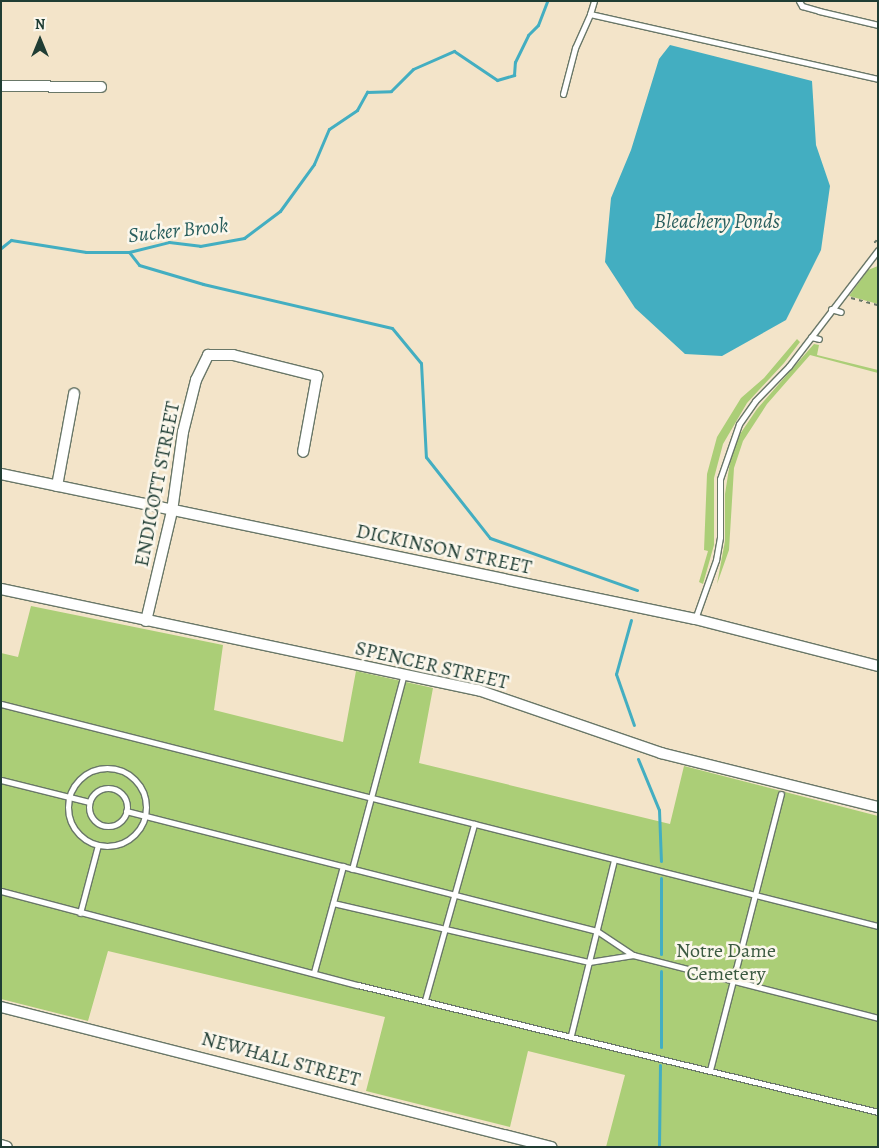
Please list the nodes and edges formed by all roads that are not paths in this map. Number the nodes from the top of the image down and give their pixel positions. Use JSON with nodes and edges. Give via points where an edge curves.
{"nodes":[{"id":1,"x":594,"y":1,"type":"edge"},
{"id":2,"x":799,"y":1,"type":"edge"},
{"id":3,"x":590,"y":14,"type":"junction"},
{"id":4,"x":878,"y":25,"type":"edge"},
{"id":5,"x":878,"y":79,"type":"edge"},
{"id":6,"x":1,"y":86,"type":"edge"},
{"id":7,"x":101,"y":87,"type":"dead end"},
{"id":8,"x":563,"y":94,"type":"dead end"},
{"id":9,"x":878,"y":250,"type":"edge"},
{"id":10,"x":831,"y":309,"type":"junction"},
{"id":11,"x":841,"y":312,"type":"dead end"},
{"id":12,"x":811,"y":337,"type":"junction"},
{"id":13,"x":819,"y":339,"type":"dead end"},
{"id":14,"x":74,"y":394,"type":"dead end"},
{"id":15,"x":303,"y":452,"type":"dead end"},
{"id":16,"x":1,"y":474,"type":"edge"},
{"id":17,"x":57,"y":486,"type":"junction"},
{"id":18,"x":172,"y":511,"type":"junction"},
{"id":19,"x":1,"y":589,"type":"edge"},
{"id":20,"x":695,"y":619,"type":"junction"},
{"id":21,"x":146,"y":621,"type":"junction"},
{"id":22,"x":878,"y":666,"type":"edge"},
{"id":23,"x":404,"y":674,"type":"junction"},
{"id":24,"x":1,"y":704,"type":"edge"},
{"id":25,"x":1,"y":780,"type":"edge"},
{"id":26,"x":781,"y":794,"type":"dead end"},
{"id":27,"x":68,"y":797,"type":"junction"},
{"id":28,"x":370,"y":798,"type":"junction"},
{"id":29,"x":90,"y":802,"type":"junction"},
{"id":30,"x":878,"y":808,"type":"edge"},
{"id":31,"x":126,"y":812,"type":"junction"},
{"id":32,"x":145,"y":817,"type":"junction"},
{"id":33,"x":474,"y":824,"type":"junction"},
{"id":34,"x":98,"y":845,"type":"junction"},
{"id":35,"x":614,"y":860,"type":"junction"},
{"id":36,"x":343,"y":866,"type":"junction"},
{"id":37,"x":352,"y":869,"type":"junction"},
{"id":38,"x":1,"y":891,"type":"edge"},
{"id":39,"x":457,"y":895,"type":"junction"},
{"id":40,"x":754,"y":895,"type":"junction"},
{"id":41,"x":333,"y":903,"type":"junction"},
{"id":42,"x":80,"y":913,"type":"junction"},
{"id":43,"x":878,"y":926,"type":"edge"},
{"id":44,"x":447,"y":930,"type":"junction"},
{"id":45,"x":597,"y":931,"type":"junction"},
{"id":46,"x":633,"y":955,"type":"junction"},
{"id":47,"x":589,"y":962,"type":"junction"},
{"id":48,"x":314,"y":972,"type":"junction"},
{"id":49,"x":732,"y":981,"type":"junction"},
{"id":50,"x":426,"y":1000,"type":"junction"},
{"id":51,"x":1,"y":1007,"type":"edge"},
{"id":52,"x":878,"y":1018,"type":"edge"},
{"id":53,"x":571,"y":1035,"type":"junction"},
{"id":54,"x":710,"y":1070,"type":"junction"},
{"id":55,"x":878,"y":1112,"type":"edge"},
{"id":56,"x":513,"y":1142,"type":"edge"},
{"id":57,"x":1,"y":1145,"type":"edge"},
{"id":58,"x":7,"y":1147,"type":"edge"},
{"id":59,"x":551,"y":1147,"type":"edge"}],
"edges":[{"from":1,"to":3,"type":"lane"},
{"from":2,"to":4,"type":"lane","via":[[802,6]]},
{"from":3,"to":5,"type":"lane"},
{"from":3,"to":8,"type":"lane","via":[[574,48]]},
{"from":6,"to":7,"type":"street"},
{"from":9,"to":10,"type":"lane"},
{"from":10,"to":11,"type":"lane"},
{"from":10,"to":12,"type":"lane"},
{"from":12,"to":13,"type":"lane"},
{"from":12,"to":20,"type":"lane","via":[[745,414],[729,444],[720,479],[718,547]]},
{"from":14,"to":17,"type":"street"},
{"from":15,"to":18,"type":"street","name":"ENDICOTT STREET","via":[[317,376],[214,353],[208,356],[196,380],[183,432]]},
{"from":16,"to":17,"type":"street","name":"DICKINSON STREET"},
{"from":17,"to":18,"type":"street","name":"DICKINSON STREET"},
{"from":18,"to":20,"type":"street","name":"DICKINSON STREET"},
{"from":18,"to":21,"type":"street","name":"ENDICOTT STREET"},
{"from":19,"to":21,"type":"street","name":"SPENCER STREET"},
{"from":20,"to":22,"type":"street","name":"DICKINSON STREET"},
{"from":21,"to":23,"type":"street","name":"SPENCER STREET"},
{"from":23,"to":28,"type":"lane","via":[[377,787]]},
{"from":23,"to":30,"type":"street","name":"SPENCER STREET","via":[[478,690],[661,753]]},
{"from":24,"to":28,"type":"lane"},
{"from":25,"to":27,"type":"lane"},
{"from":26,"to":40,"type":"lane"},
{"from":27,"to":29,"type":"lane"},
{"from":27,"to":32,"type":"lane","via":[[86,774],[113,768],[130,775],[142,788],[147,806]]},
{"from":27,"to":34,"type":"lane","via":[[73,826],[84,838]]},
{"from":28,"to":33,"type":"lane"},
{"from":28,"to":37,"type":"lane"},
{"from":29,"to":31,"type":"lane","via":[[97,792],[109,788],[124,799]]},
{"from":29,"to":31,"type":"lane","via":[[90,814],[103,825],[115,824]]},
{"from":31,"to":32,"type":"lane"},
{"from":32,"to":34,"type":"lane","via":[[136,834],[128,840],[119,845]]},
{"from":32,"to":36,"type":"lane"},
{"from":33,"to":35,"type":"lane"},
{"from":33,"to":39,"type":"lane"},
{"from":34,"to":42,"type":"lane"},
{"from":35,"to":40,"type":"lane"},
{"from":35,"to":45,"type":"lane"},
{"from":36,"to":37,"type":"lane"},
{"from":36,"to":41,"type":"lane"},
{"from":37,"to":39,"type":"lane"},
{"from":38,"to":42,"type":"lane"},
{"from":39,"to":44,"type":"lane"},
{"from":39,"to":45,"type":"lane"},
{"from":40,"to":43,"type":"lane"},
{"from":40,"to":49,"type":"lane"},
{"from":41,"to":44,"type":"lane"},
{"from":41,"to":48,"type":"lane"},
{"from":42,"to":48,"type":"lane"},
{"from":44,"to":47,"type":"lane"},
{"from":44,"to":50,"type":"lane"},
{"from":45,"to":46,"type":"lane"},
{"from":45,"to":47,"type":"lane"},
{"from":46,"to":47,"type":"lane"},
{"from":46,"to":49,"type":"lane"},
{"from":47,"to":53,"type":"lane"},
{"from":48,"to":50,"type":"lane"},
{"from":49,"to":52,"type":"lane"},
{"from":49,"to":54,"type":"lane"},
{"from":50,"to":53,"type":"lane"},
{"from":51,"to":56,"type":"street","name":"NEWHALL STREET"},
{"from":53,"to":54,"type":"lane"},
{"from":54,"to":55,"type":"lane"},
{"from":56,"to":59,"type":"street","name":"NEWHALL STREET"},
{"from":57,"to":58,"type":"street"}]}
